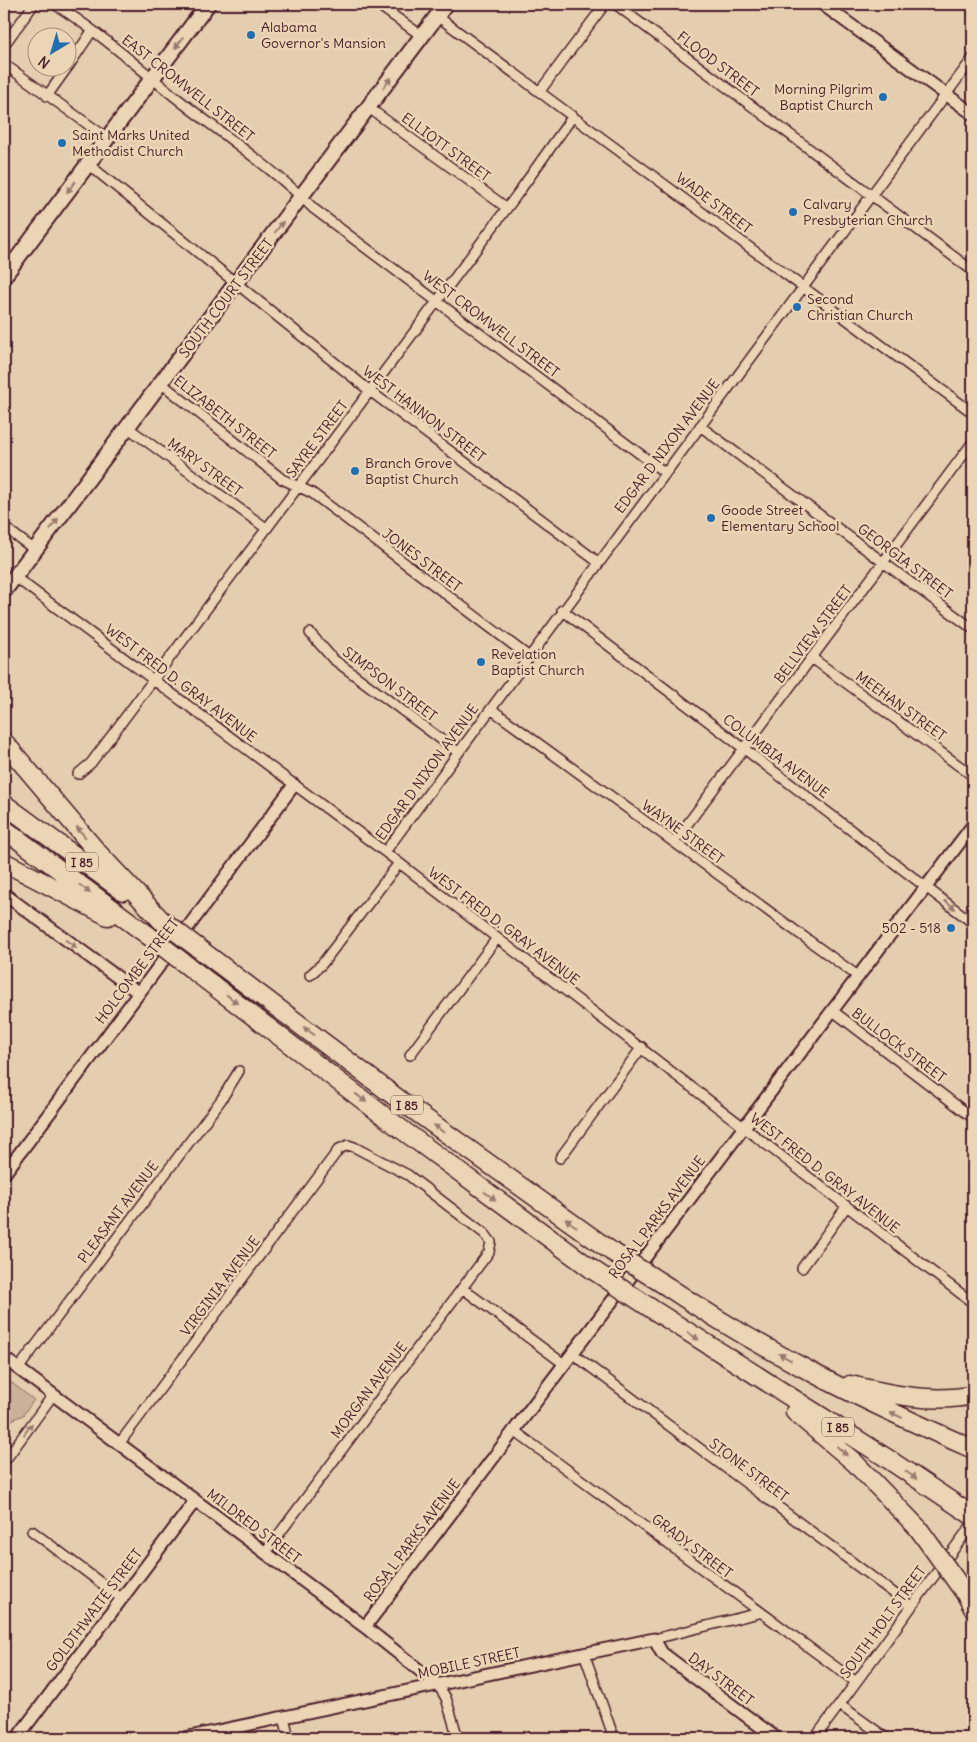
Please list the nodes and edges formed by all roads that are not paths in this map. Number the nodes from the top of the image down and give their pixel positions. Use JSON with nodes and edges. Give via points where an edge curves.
{"nodes":[{"id":1,"x":34,"y":4,"type":"edge"},
{"id":2,"x":54,"y":4,"type":"edge"},
{"id":3,"x":208,"y":4,"type":"edge"},
{"id":4,"x":377,"y":4,"type":"edge"},
{"id":5,"x":446,"y":4,"type":"edge"},
{"id":6,"x":605,"y":4,"type":"edge"},
{"id":7,"x":615,"y":4,"type":"edge"},
{"id":8,"x":822,"y":4,"type":"edge"},
{"id":9,"x":437,"y":16,"type":"junction"},
{"id":10,"x":92,"y":31,"type":"junction"},
{"id":11,"x":422,"y":36,"type":"junction"},
{"id":12,"x":4,"y":44,"type":"edge"},
{"id":13,"x":78,"y":51,"type":"edge"},
{"id":14,"x":973,"y":58,"type":"edge"},
{"id":15,"x":4,"y":64,"type":"edge"},
{"id":16,"x":59,"y":78,"type":"edge"},
{"id":17,"x":153,"y":78,"type":"junction"},
{"id":18,"x":540,"y":91,"type":"junction"},
{"id":19,"x":946,"y":94,"type":"junction"},
{"id":20,"x":47,"y":96,"type":"junction"},
{"id":21,"x":369,"y":108,"type":"junction"},
{"id":22,"x":973,"y":114,"type":"edge"},
{"id":23,"x":573,"y":116,"type":"junction"},
{"id":24,"x":107,"y":138,"type":"junction"},
{"id":25,"x":88,"y":164,"type":"junction"},
{"id":26,"x":870,"y":194,"type":"junction"},
{"id":27,"x":302,"y":197,"type":"junction"},
{"id":28,"x":507,"y":208,"type":"junction"},
{"id":29,"x":973,"y":271,"type":"edge"},
{"id":30,"x":4,"y":276,"type":"edge"},
{"id":31,"x":236,"y":284,"type":"junction"},
{"id":32,"x":803,"y":286,"type":"junction"},
{"id":33,"x":437,"y":300,"type":"junction"},
{"id":34,"x":161,"y":383,"type":"junction"},
{"id":35,"x":370,"y":391,"type":"junction"},
{"id":36,"x":973,"y":414,"type":"edge"},
{"id":37,"x":700,"y":426,"type":"junction"},
{"id":38,"x":127,"y":427,"type":"junction"},
{"id":39,"x":973,"y":442,"type":"edge"},
{"id":40,"x":664,"y":472,"type":"junction"},
{"id":41,"x":298,"y":486,"type":"junction"},
{"id":42,"x":4,"y":527,"type":"edge"},
{"id":43,"x":266,"y":528,"type":"junction"},
{"id":44,"x":35,"y":550,"type":"junction"},
{"id":45,"x":598,"y":562,"type":"junction"},
{"id":46,"x":884,"y":563,"type":"junction"},
{"id":47,"x":14,"y":577,"type":"junction"},
{"id":48,"x":4,"y":591,"type":"edge"},
{"id":49,"x":562,"y":610,"type":"junction"},
{"id":50,"x":973,"y":629,"type":"edge"},
{"id":51,"x":310,"y":633,"type":"dead end"},
{"id":52,"x":528,"y":656,"type":"junction"},
{"id":53,"x":812,"y":658,"type":"junction"},
{"id":54,"x":153,"y":680,"type":"junction"},
{"id":55,"x":490,"y":709,"type":"junction"},
{"id":56,"x":4,"y":742,"type":"edge"},
{"id":57,"x":743,"y":748,"type":"junction"},
{"id":58,"x":458,"y":752,"type":"junction"},
{"id":59,"x":78,"y":774,"type":"dead end"},
{"id":60,"x":973,"y":776,"type":"edge"},
{"id":61,"x":294,"y":785,"type":"junction"},
{"id":62,"x":4,"y":804,"type":"edge"},
{"id":63,"x":973,"y":826,"type":"edge"},
{"id":64,"x":4,"y":829,"type":"edge"},
{"id":65,"x":674,"y":842,"type":"junction"},
{"id":66,"x":385,"y":852,"type":"junction"},
{"id":67,"x":4,"y":862,"type":"edge"},
{"id":68,"x":399,"y":864,"type":"junction"},
{"id":69,"x":927,"y":887,"type":"junction"},
{"id":70,"x":4,"y":894,"type":"edge"},
{"id":71,"x":161,"y":920,"type":"junction"},
{"id":72,"x":973,"y":923,"type":"edge"},
{"id":73,"x":149,"y":936,"type":"junction"},
{"id":74,"x":497,"y":938,"type":"junction"},
{"id":75,"x":310,"y":975,"type":"dead end"},
{"id":76,"x":859,"y":976,"type":"junction"},
{"id":77,"x":139,"y":993,"type":"junction"},
{"id":78,"x":833,"y":1011,"type":"junction"},
{"id":79,"x":642,"y":1047,"type":"junction"},
{"id":80,"x":410,"y":1055,"type":"dead end"},
{"id":81,"x":239,"y":1071,"type":"dead end"},
{"id":82,"x":973,"y":1118,"type":"edge"},
{"id":83,"x":744,"y":1128,"type":"junction"},
{"id":84,"x":344,"y":1146,"type":"joint"},
{"id":85,"x":560,"y":1158,"type":"dead end"},
{"id":86,"x":4,"y":1174,"type":"edge"},
{"id":87,"x":846,"y":1207,"type":"junction"},
{"id":88,"x":802,"y":1268,"type":"dead end"},
{"id":89,"x":462,"y":1288,"type":"junction"},
{"id":90,"x":972,"y":1299,"type":"edge"},
{"id":91,"x":573,"y":1354,"type":"junction"},
{"id":92,"x":4,"y":1358,"type":"edge"},
{"id":93,"x":564,"y":1364,"type":"junction"},
{"id":94,"x":737,"y":1364,"type":"junction"},
{"id":95,"x":18,"y":1369,"type":"junction"},
{"id":96,"x":827,"y":1380,"type":"junction"},
{"id":97,"x":53,"y":1395,"type":"junction"},
{"id":98,"x":973,"y":1395,"type":"edge"},
{"id":99,"x":513,"y":1430,"type":"junction"},
{"id":100,"x":119,"y":1444,"type":"junction"},
{"id":101,"x":973,"y":1449,"type":"edge"},
{"id":102,"x":4,"y":1462,"type":"edge"},
{"id":103,"x":195,"y":1501,"type":"junction"},
{"id":104,"x":973,"y":1516,"type":"edge"},
{"id":105,"x":973,"y":1523,"type":"edge"},
{"id":106,"x":32,"y":1531,"type":"dead end"},
{"id":107,"x":264,"y":1553,"type":"junction"},
{"id":108,"x":121,"y":1598,"type":"junction"},
{"id":109,"x":970,"y":1602,"type":"edge"},
{"id":110,"x":911,"y":1606,"type":"junction"},
{"id":111,"x":759,"y":1613,"type":"junction"},
{"id":112,"x":365,"y":1627,"type":"junction"},
{"id":113,"x":654,"y":1639,"type":"junction"},
{"id":114,"x":584,"y":1654,"type":"junction"},
{"id":115,"x":856,"y":1682,"type":"junction"},
{"id":116,"x":438,"y":1685,"type":"junction"},
{"id":117,"x":840,"y":1705,"type":"junction"},
{"id":118,"x":284,"y":1718,"type":"junction"},
{"id":119,"x":17,"y":1738,"type":"edge"},
{"id":120,"x":185,"y":1738,"type":"edge"},
{"id":121,"x":289,"y":1738,"type":"edge"},
{"id":122,"x":458,"y":1738,"type":"edge"},
{"id":123,"x":614,"y":1738,"type":"edge"},
{"id":124,"x":776,"y":1738,"type":"edge"},
{"id":125,"x":815,"y":1738,"type":"edge"},
{"id":126,"x":886,"y":1738,"type":"edge"}],
"edges":[{"from":1,"to":12,"type":"street"},
{"from":2,"to":10,"type":"street","name":"EAST CROMWELL STREET"},
{"from":3,"to":17,"type":"main road","one_way":true},
{"from":4,"to":11,"type":"street"},
{"from":5,"to":9,"type":"main road","name":"SOUTH COURT STREET"},
{"from":6,"to":18,"type":"street"},
{"from":7,"to":26,"type":"street","name":"FLOOD STREET"},
{"from":8,"to":19,"type":"street"},
{"from":9,"to":11,"type":"main road","name":"SOUTH COURT STREET"},
{"from":9,"to":18,"type":"street","name":"WADE STREET"},
{"from":10,"to":13,"type":"street"},
{"from":10,"to":17,"type":"street","name":"EAST CROMWELL STREET"},
{"from":21,"to":11,"type":"main road","name":"SOUTH COURT STREET","one_way":true},
{"from":14,"to":19,"type":"street","name":"EDGAR D NIXON AVENUE"},
{"from":15,"to":20,"type":"street"},
{"from":16,"to":20,"type":"street"},
{"from":17,"to":24,"type":"main road"},
{"from":17,"to":27,"type":"street","name":"EAST CROMWELL STREET"},
{"from":18,"to":23,"type":"street","name":"WADE STREET"},
{"from":19,"to":22,"type":"street"},
{"from":19,"to":26,"type":"street","name":"EDGAR D NIXON AVENUE"},
{"from":20,"to":24,"type":"street"},
{"from":21,"to":27,"type":"main road","name":"SOUTH COURT STREET"},
{"from":21,"to":28,"type":"street","name":"ELLIOTT STREET"},
{"from":23,"to":28,"type":"street","name":"SAYRE STREET"},
{"from":23,"to":32,"type":"street","name":"WADE STREET"},
{"from":24,"to":25,"type":"main road"},
{"from":25,"to":30,"type":"main road","one_way":true},
{"from":25,"to":31,"type":"street","name":"WEST HANNON STREET"},
{"from":26,"to":29,"type":"street","name":"FLOOD STREET"},
{"from":26,"to":32,"type":"street","name":"EDGAR D NIXON AVENUE"},
{"from":31,"to":27,"type":"main road","name":"SOUTH COURT STREET","one_way":true},
{"from":27,"to":33,"type":"street","name":"WEST CROMWELL STREET"},
{"from":28,"to":33,"type":"street","name":"SAYRE STREET"},
{"from":31,"to":34,"type":"main road","name":"SOUTH COURT STREET"},
{"from":31,"to":35,"type":"street","name":"WEST HANNON STREET"},
{"from":32,"to":36,"type":"street","name":"WADE STREET"},
{"from":32,"to":37,"type":"street","name":"EDGAR D NIXON AVENUE"},
{"from":33,"to":35,"type":"street","name":"SAYRE STREET"},
{"from":33,"to":40,"type":"street","name":"WEST CROMWELL STREET"},
{"from":34,"to":38,"type":"main road","name":"SOUTH COURT STREET"},
{"from":34,"to":41,"type":"street","name":"ELIZABETH STREET","via":[[282,479]]},
{"from":35,"to":41,"type":"street","name":"SAYRE STREET"},
{"from":35,"to":45,"type":"street","name":"WEST HANNON STREET"},
{"from":37,"to":40,"type":"street","name":"EDGAR D NIXON AVENUE"},
{"from":37,"to":46,"type":"street","name":"GEORGIA STREET"},
{"from":38,"to":43,"type":"street","name":"MARY STREET"},
{"from":44,"to":38,"type":"main road","name":"SOUTH COURT STREET","one_way":true},
{"from":39,"to":46,"type":"street","name":"BELLVIEW STREET"},
{"from":40,"to":45,"type":"street","name":"EDGAR D NIXON AVENUE"},
{"from":41,"to":43,"type":"street","name":"SAYRE STREET"},
{"from":41,"to":52,"type":"street","name":"JONES STREET","via":[[312,493]]},
{"from":42,"to":44,"type":"street"},
{"from":43,"to":54,"type":"street","name":"SAYRE STREET"},
{"from":44,"to":47,"type":"main road","name":"SOUTH COURT STREET"},
{"from":45,"to":49,"type":"street","name":"EDGAR D NIXON AVENUE"},
{"from":46,"to":50,"type":"street","name":"GEORGIA STREET"},
{"from":46,"to":53,"type":"street","name":"BELLVIEW STREET"},
{"from":47,"to":48,"type":"main road","name":"SOUTH COURT STREET"},
{"from":47,"to":54,"type":"street","name":"WEST FRED D. GRAY AVENUE"},
{"from":49,"to":52,"type":"street","name":"EDGAR D NIXON AVENUE"},
{"from":49,"to":57,"type":"street","name":"COLUMBIA AVENUE"},
{"from":51,"to":58,"type":"street","name":"SIMPSON STREET","via":[[333,659]]},
{"from":52,"to":55,"type":"street","name":"EDGAR D NIXON AVENUE"},
{"from":53,"to":57,"type":"street","name":"BELLVIEW STREET"},
{"from":53,"to":60,"type":"street","name":"MEEHAN STREET"},
{"from":54,"to":59,"type":"street","name":"SAYRE STREET","via":[[91,763]]},
{"from":54,"to":61,"type":"street","name":"WEST FRED D. GRAY AVENUE"},
{"from":55,"to":58,"type":"street","name":"EDGAR D NIXON AVENUE"},
{"from":55,"to":65,"type":"street","name":"WAYNE STREET"},
{"from":71,"to":56,"type":"highway","one_way":true,"via":[[99,854]]},
{"from":57,"to":65,"type":"street","name":"BELLVIEW STREET"},
{"from":57,"to":69,"type":"street","name":"COLUMBIA AVENUE"},
{"from":58,"to":66,"type":"street","name":"EDGAR D NIXON AVENUE"},
{"from":61,"to":66,"type":"street","name":"WEST FRED D. GRAY AVENUE"},
{"from":61,"to":77,"type":"street","name":"HOLCOMBE STREET"},
{"from":62,"to":71,"type":"highway","number":"I 85"},
{"from":63,"to":69,"type":"street","name":"ROSA L PARKS AVENUE"},
{"from":64,"to":73,"type":"highway","number":"I 85","one_way":true},
{"from":65,"to":76,"type":"street","name":"WAYNE STREET"},
{"from":66,"to":68,"type":"street","name":"WEST FRED D. GRAY AVENUE"},
{"from":67,"to":73,"type":"highway"},
{"from":68,"to":74,"type":"street","name":"WEST FRED D. GRAY AVENUE"},
{"from":68,"to":75,"type":"street"},
{"from":69,"to":72,"type":"street","name":"COLUMBIA AVENUE","one_way":true},
{"from":69,"to":76,"type":"street","name":"ROSA L PARKS AVENUE"},
{"from":70,"to":77,"type":"street","one_way":true},
{"from":96,"to":71,"type":"highway","number":"I 85","one_way":true,"bridge":true,"via":[[729,1326],[611,1251],[441,1130]]},
{"from":73,"to":94,"type":"highway","number":"I 85","one_way":true,"bridge":true,"via":[[404,1132],[593,1270]]},
{"from":74,"to":79,"type":"street","name":"WEST FRED D. GRAY AVENUE"},
{"from":74,"to":80,"type":"street"},
{"from":76,"to":78,"type":"street","name":"ROSA L PARKS AVENUE"},
{"from":77,"to":86,"type":"street","name":"HOLCOMBE STREET"},
{"from":78,"to":82,"type":"street","name":"BULLOCK STREET"},
{"from":78,"to":83,"type":"street","name":"ROSA L PARKS AVENUE"},
{"from":79,"to":83,"type":"street","name":"WEST FRED D. GRAY AVENUE"},
{"from":79,"to":85,"type":"street"},
{"from":81,"to":95,"type":"street","name":"PLEASANT AVENUE","via":[[221,1100]]},
{"from":83,"to":87,"type":"street","name":"WEST FRED D. GRAY AVENUE"},
{"from":83,"to":91,"type":"street","name":"ROSA L PARKS AVENUE"},
{"from":84,"to":89,"type":"street","name":"MORGAN AVENUE","via":[[354,1147],[408,1175],[486,1234],[491,1242],[489,1252]]},
{"from":84,"to":100,"type":"street","name":"VIRGINIA AVENUE"},
{"from":87,"to":88,"type":"street"},
{"from":87,"to":90,"type":"street","name":"WEST FRED D. GRAY AVENUE"},
{"from":89,"to":93,"type":"street"},
{"from":89,"to":107,"type":"street","name":"MORGAN AVENUE"},
{"from":91,"to":93,"type":"street","name":"ROSA L PARKS AVENUE"},
{"from":91,"to":110,"type":"street","name":"STONE STREET"},
{"from":92,"to":95,"type":"street","name":"MILDRED STREET"},
{"from":93,"to":99,"type":"street","name":"ROSA L PARKS AVENUE"},
{"from":94,"to":104,"type":"highway","number":"I 85","one_way":true},
{"from":94,"to":109,"type":"highway","one_way":true,"bridge":true,"via":[[853,1460],[918,1528]]},
{"from":95,"to":97,"type":"street","name":"MILDRED STREET"},
{"from":96,"to":98,"type":"highway","via":[[903,1396]]},
{"from":101,"to":96,"type":"highway","number":"I 85","one_way":true,"via":[[895,1415]]},
{"from":97,"to":100,"type":"street","name":"MILDRED STREET"},
{"from":102,"to":97,"type":"street","one_way":true},
{"from":99,"to":111,"type":"street","name":"GRADY STREET"},
{"from":99,"to":112,"type":"street","name":"ROSA L PARKS AVENUE"},
{"from":100,"to":103,"type":"street","name":"MILDRED STREET"},
{"from":103,"to":107,"type":"street","name":"MILDRED STREET"},
{"from":103,"to":108,"type":"street","name":"GOLDTHWAITE STREET"},
{"from":105,"to":110,"type":"street","name":"SOUTH HOLT STREET"},
{"from":106,"to":108,"type":"street"},
{"from":107,"to":112,"type":"street","name":"MILDRED STREET"},
{"from":108,"to":119,"type":"street","name":"GOLDTHWAITE STREET"},
{"from":110,"to":115,"type":"street","name":"SOUTH HOLT STREET"},
{"from":111,"to":113,"type":"street","name":"MOBILE STREET"},
{"from":111,"to":115,"type":"street","name":"GRADY STREET"},
{"from":112,"to":116,"type":"street","name":"MILDRED STREET"},
{"from":113,"to":114,"type":"street","name":"MOBILE STREET"},
{"from":113,"to":124,"type":"street","name":"DAY STREET","via":[[662,1654]]},
{"from":114,"to":116,"type":"street","name":"MOBILE STREET"},
{"from":114,"to":123,"type":"street"},
{"from":115,"to":117,"type":"street","name":"SOUTH HOLT STREET"},
{"from":116,"to":118,"type":"street","name":"MOBILE STREET"},
{"from":116,"to":122,"type":"street","name":"MILDRED STREET","via":[[446,1698]]},
{"from":117,"to":125,"type":"street","name":"SOUTH HOLT STREET"},
{"from":117,"to":126,"type":"street"},
{"from":118,"to":120,"type":"street","name":"MOBILE STREET"},
{"from":118,"to":121,"type":"street"}]}
